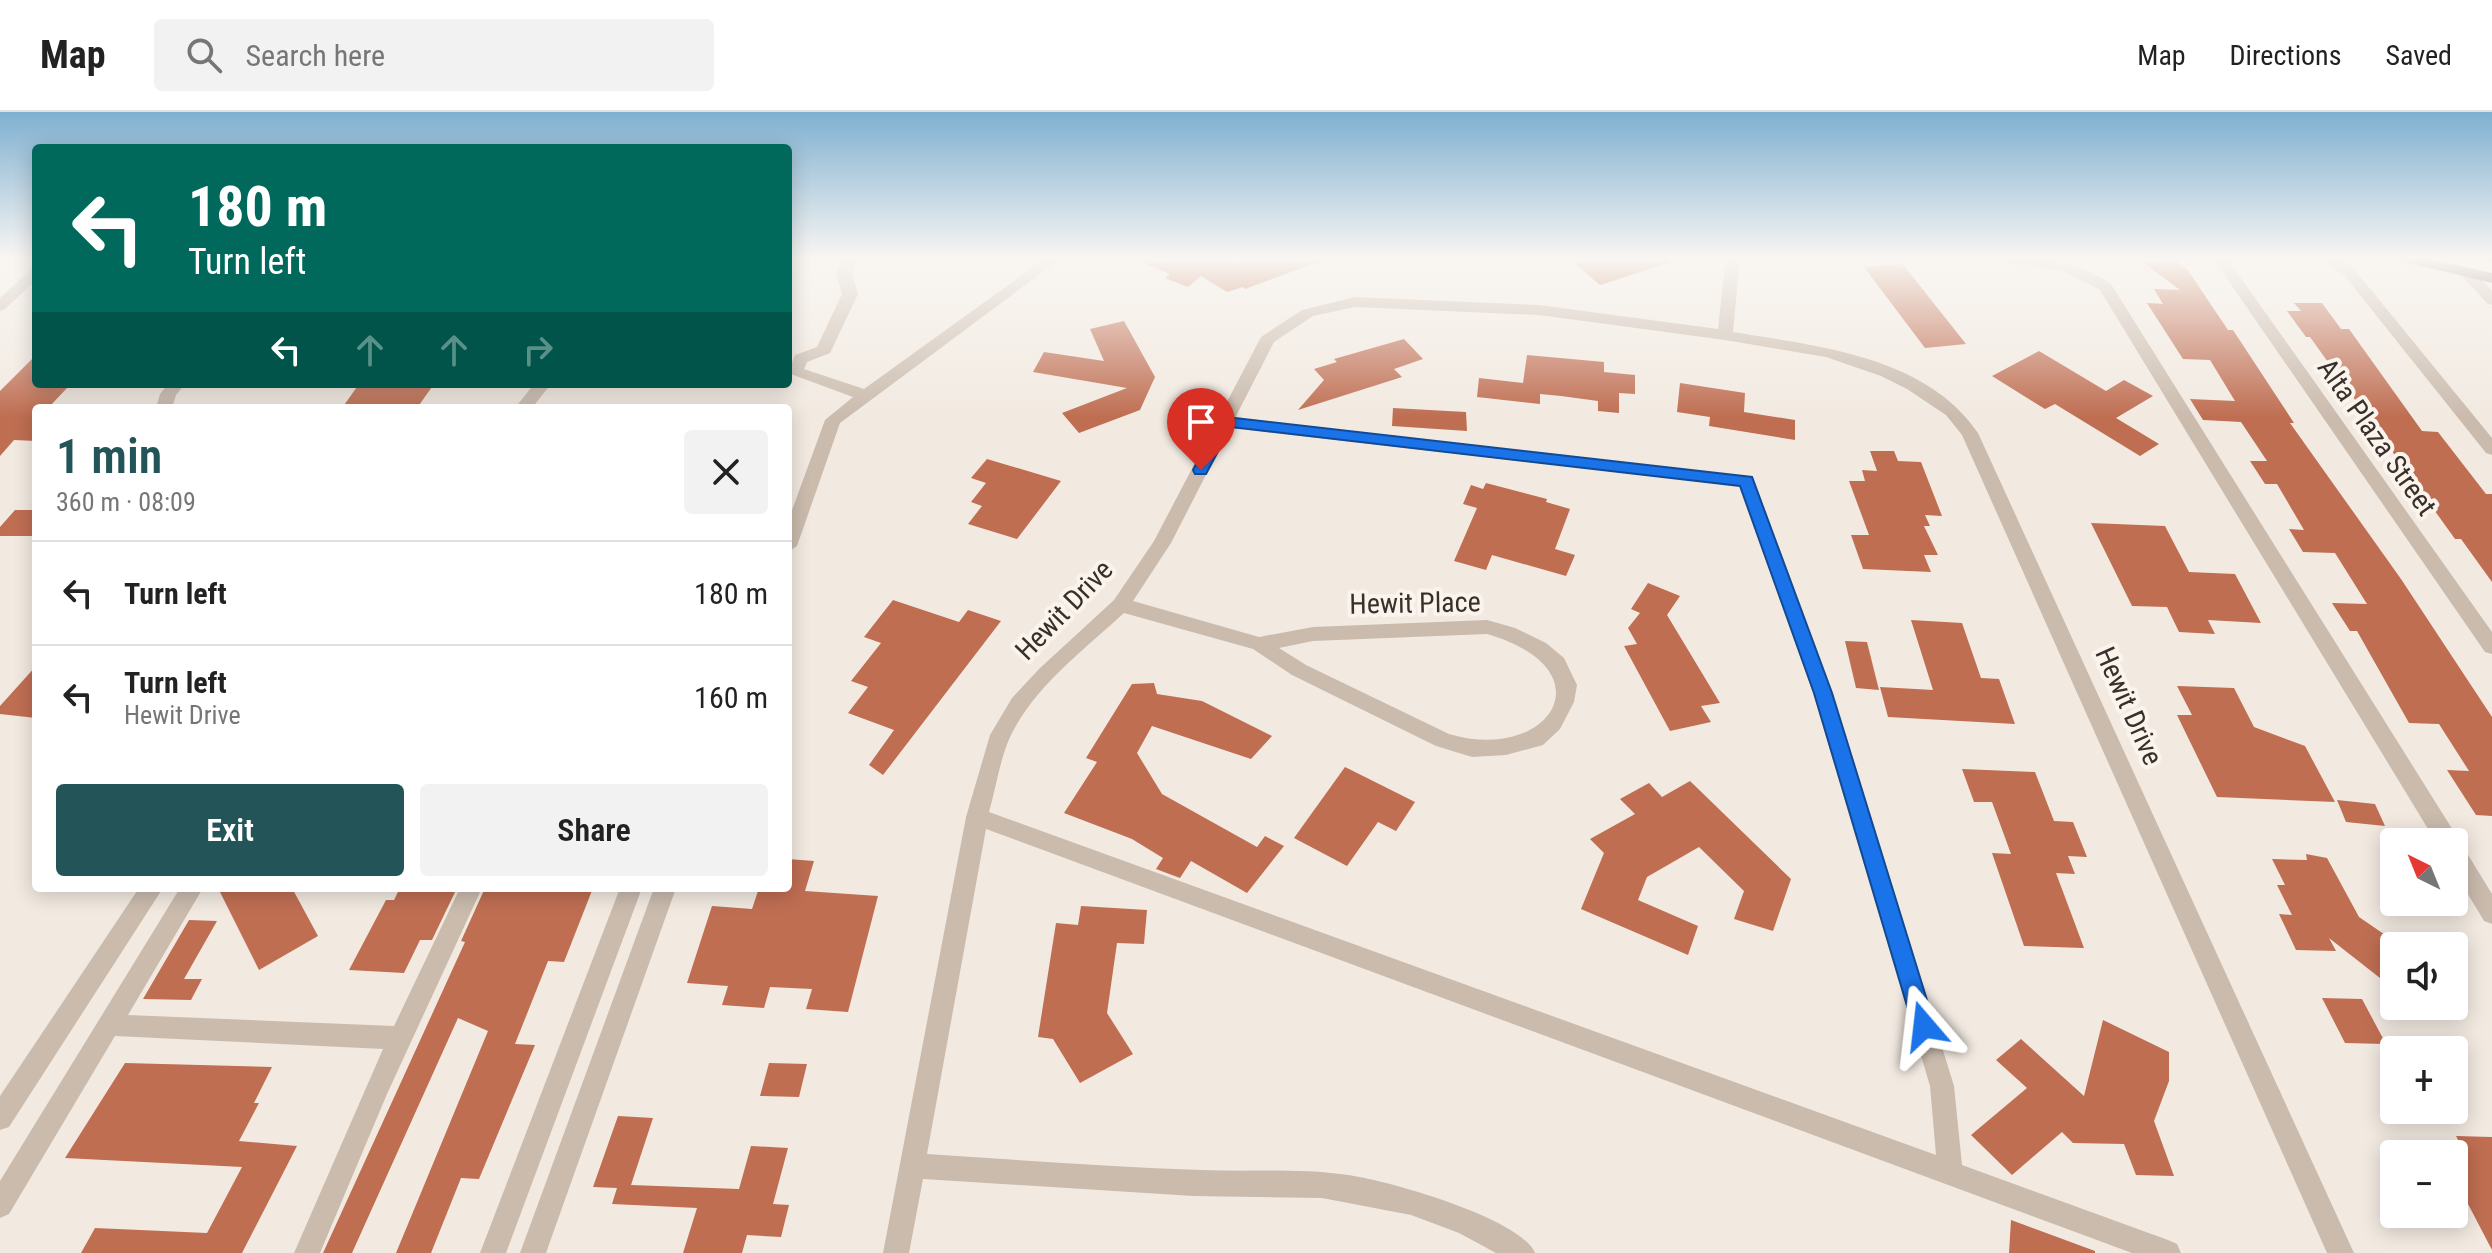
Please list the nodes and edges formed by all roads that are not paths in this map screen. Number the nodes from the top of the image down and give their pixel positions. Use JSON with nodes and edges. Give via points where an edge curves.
{"nodes":[{"id":1,"x":842,"y":310,"type":"edge"},
{"id":2,"x":982,"y":310,"type":"edge"},
{"id":3,"x":1314,"y":310,"type":"edge"},
{"id":4,"x":1541,"y":310,"type":"edge"},
{"id":5,"x":1728,"y":310,"type":"edge"},
{"id":6,"x":2120,"y":310,"type":"edge"},
{"id":7,"x":2256,"y":310,"type":"edge"},
{"id":8,"x":2380,"y":310,"type":"edge"},
{"id":9,"x":1725,"y":335,"type":"junction"},
{"id":10,"x":540,"y":388,"type":"edge"},
{"id":11,"x":864,"y":395,"type":"junction"},
{"id":12,"x":526,"y":404,"type":"edge"},
{"id":13,"x":1226,"y":422,"type":"junction"},
{"id":14,"x":2492,"y":449,"type":"edge"},
{"id":15,"x":792,"y":535,"type":"edge"},
{"id":16,"x":1121,"y":605,"type":"junction"},
{"id":17,"x":1259,"y":644,"type":"junction"},
{"id":18,"x":2492,"y":647,"type":"edge"},
{"id":19,"x":977,"y":817,"type":"junction"},
{"id":20,"x":2439,"y":828,"type":"edge"},
{"id":21,"x":2468,"y":875,"type":"edge"},
{"id":22,"x":149,"y":892,"type":"edge"},
{"id":23,"x":190,"y":892,"type":"edge"},
{"id":24,"x":469,"y":892,"type":"edge"},
{"id":25,"x":629,"y":892,"type":"edge"},
{"id":26,"x":664,"y":892,"type":"edge"},
{"id":27,"x":2492,"y":914,"type":"edge"},
{"id":28,"x":108,"y":1025,"type":"junction"},
{"id":29,"x":401,"y":1038,"type":"junction"},
{"id":30,"x":0,"y":1118,"type":"edge"},
{"id":31,"x":913,"y":1166,"type":"junction"},
{"id":32,"x":1950,"y":1171,"type":"junction"},
{"id":33,"x":0,"y":1205,"type":"edge"},
{"id":34,"x":307,"y":1253,"type":"edge"},
{"id":35,"x":493,"y":1253,"type":"edge"},
{"id":36,"x":533,"y":1253,"type":"edge"},
{"id":37,"x":896,"y":1253,"type":"edge"},
{"id":38,"x":1522,"y":1253,"type":"edge"},
{"id":39,"x":2168,"y":1253,"type":"edge"},
{"id":40,"x":2341,"y":1253,"type":"edge"}],
"edges":[{"from":1,"to":11,"type":"street","via":[[824,350],[801,359],[795,371]]},
{"from":2,"to":11,"type":"street"},
{"from":3,"to":13,"type":"street","name":"Hewit Drive","via":[[1267,340]]},
{"from":4,"to":9,"type":"street","name":"Hewit Drive"},
{"from":5,"to":9,"type":"street"},
{"from":6,"to":20,"type":"street"},
{"from":7,"to":18,"type":"street","name":"Alta Plaza Street"},
{"from":8,"to":14,"type":"street"},
{"from":9,"to":40,"type":"street","name":"Hewit Drive","via":[[1829,353],[1887,372],[1952,411],[1970,433]]},
{"from":10,"to":12,"type":"street"},
{"from":11,"to":15,"type":"street","via":[[833,420]]},
{"from":13,"to":16,"type":"street","name":"Hewit Drive","via":[[1162,543]]},
{"from":13,"to":32,"type":"street","via":[[1747,481],[1823,693],[1942,1086]]},
{"from":16,"to":17,"type":"street","name":"Hewit Place"},
{"from":16,"to":19,"type":"street","name":"Hewit Drive","via":[[1019,704],[1000,735]]},
{"from":17,"to":17,"type":"street","name":"Hewit Place","via":[[1299,670],[1472,749],[1536,739],[1553,723],[1567,685],[1557,663],[1539,648],[1487,627],[1313,634]]},
{"from":19,"to":31,"type":"street","name":"Hewit Drive"},
{"from":19,"to":32,"type":"street"},
{"from":21,"to":27,"type":"street"},
{"from":22,"to":30,"type":"street"},
{"from":23,"to":28,"type":"street"},
{"from":24,"to":29,"type":"street"},
{"from":25,"to":35,"type":"street"},
{"from":26,"to":36,"type":"street"},
{"from":28,"to":29,"type":"street"},
{"from":28,"to":33,"type":"street"},
{"from":29,"to":34,"type":"street"},
{"from":31,"to":37,"type":"street","name":"Hewit Drive"},
{"from":31,"to":38,"type":"street","via":[[1210,1184],[1293,1183],[1393,1195],[1444,1213]]},
{"from":32,"to":39,"type":"street"}]}
